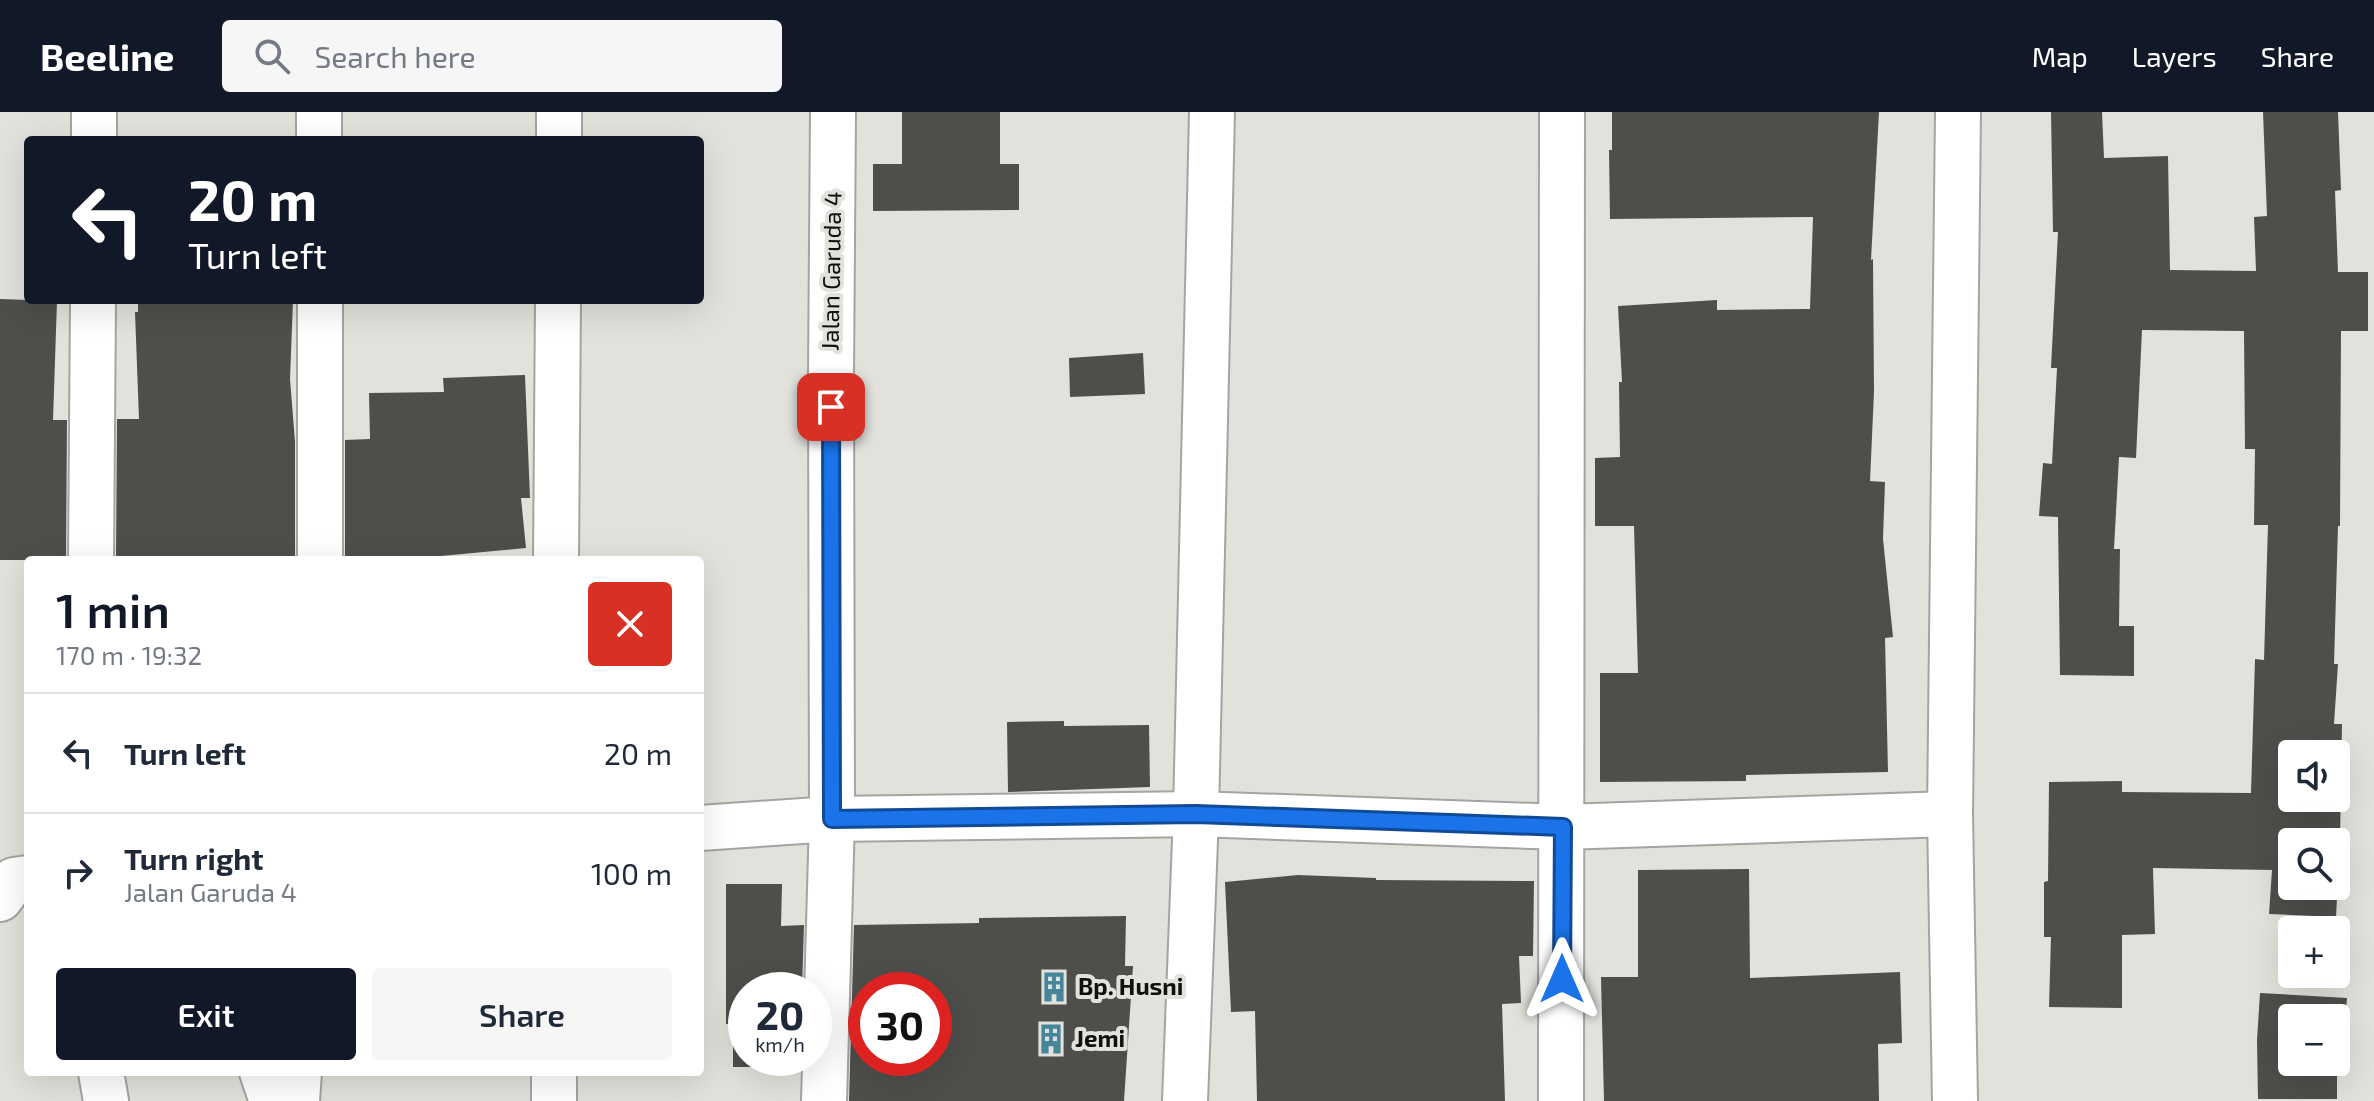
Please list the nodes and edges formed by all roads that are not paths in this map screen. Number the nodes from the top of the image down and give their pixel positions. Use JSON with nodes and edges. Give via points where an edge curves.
{"nodes":[{"id":1,"x":94,"y":112,"type":"edge"},
{"id":2,"x":319,"y":112,"type":"edge"},
{"id":3,"x":559,"y":112,"type":"edge"},
{"id":4,"x":833,"y":112,"type":"edge"},
{"id":5,"x":1212,"y":112,"type":"edge"},
{"id":6,"x":1562,"y":112,"type":"edge"},
{"id":7,"x":1958,"y":112,"type":"edge"},
{"id":8,"x":94,"y":136,"type":"edge"},
{"id":9,"x":319,"y":136,"type":"edge"},
{"id":10,"x":559,"y":136,"type":"edge"},
{"id":11,"x":93,"y":304,"type":"edge"},
{"id":12,"x":320,"y":304,"type":"edge"},
{"id":13,"x":558,"y":304,"type":"edge"},
{"id":14,"x":91,"y":556,"type":"edge"},
{"id":15,"x":320,"y":556,"type":"edge"},
{"id":16,"x":556,"y":556,"type":"edge"},
{"id":17,"x":1196,"y":814,"type":"junction"},
{"id":18,"x":1950,"y":814,"type":"junction"},
{"id":19,"x":832,"y":819,"type":"junction"},
{"id":20,"x":1563,"y":827,"type":"junction"},
{"id":21,"x":704,"y":828,"type":"edge"},
{"id":22,"x":24,"y":879,"type":"edge"},
{"id":23,"x":0,"y":899,"type":"edge"},
{"id":24,"x":102,"y":1076,"type":"edge"},
{"id":25,"x":263,"y":1076,"type":"edge"},
{"id":26,"x":299,"y":1076,"type":"edge"},
{"id":27,"x":554,"y":1076,"type":"edge"},
{"id":28,"x":106,"y":1101,"type":"edge"},
{"id":29,"x":272,"y":1101,"type":"edge"},
{"id":30,"x":297,"y":1101,"type":"edge"},
{"id":31,"x":554,"y":1101,"type":"edge"},
{"id":32,"x":824,"y":1101,"type":"edge"},
{"id":33,"x":1185,"y":1101,"type":"edge"},
{"id":34,"x":1561,"y":1101,"type":"edge"},
{"id":35,"x":1955,"y":1101,"type":"edge"}],
"edges":[{"from":1,"to":8,"type":"street"},
{"from":2,"to":9,"type":"street"},
{"from":3,"to":10,"type":"street"},
{"from":4,"to":19,"type":"street","name":"Jalan Garuda 4"},
{"from":5,"to":17,"type":"street"},
{"from":6,"to":20,"type":"street"},
{"from":7,"to":18,"type":"street"},
{"from":11,"to":14,"type":"street"},
{"from":12,"to":15,"type":"street"},
{"from":13,"to":16,"type":"street"},
{"from":17,"to":19,"type":"street"},
{"from":17,"to":20,"type":"street"},
{"from":17,"to":33,"type":"street"},
{"from":18,"to":20,"type":"street"},
{"from":18,"to":35,"type":"street"},
{"from":19,"to":21,"type":"street"},
{"from":19,"to":32,"type":"street","name":"Jalan Garuda 4"},
{"from":20,"to":34,"type":"street"},
{"from":22,"to":23,"type":"street","via":[[14,880]]},
{"from":24,"to":28,"type":"street"},
{"from":25,"to":29,"type":"street"},
{"from":26,"to":30,"type":"street"},
{"from":27,"to":31,"type":"street"}]}
